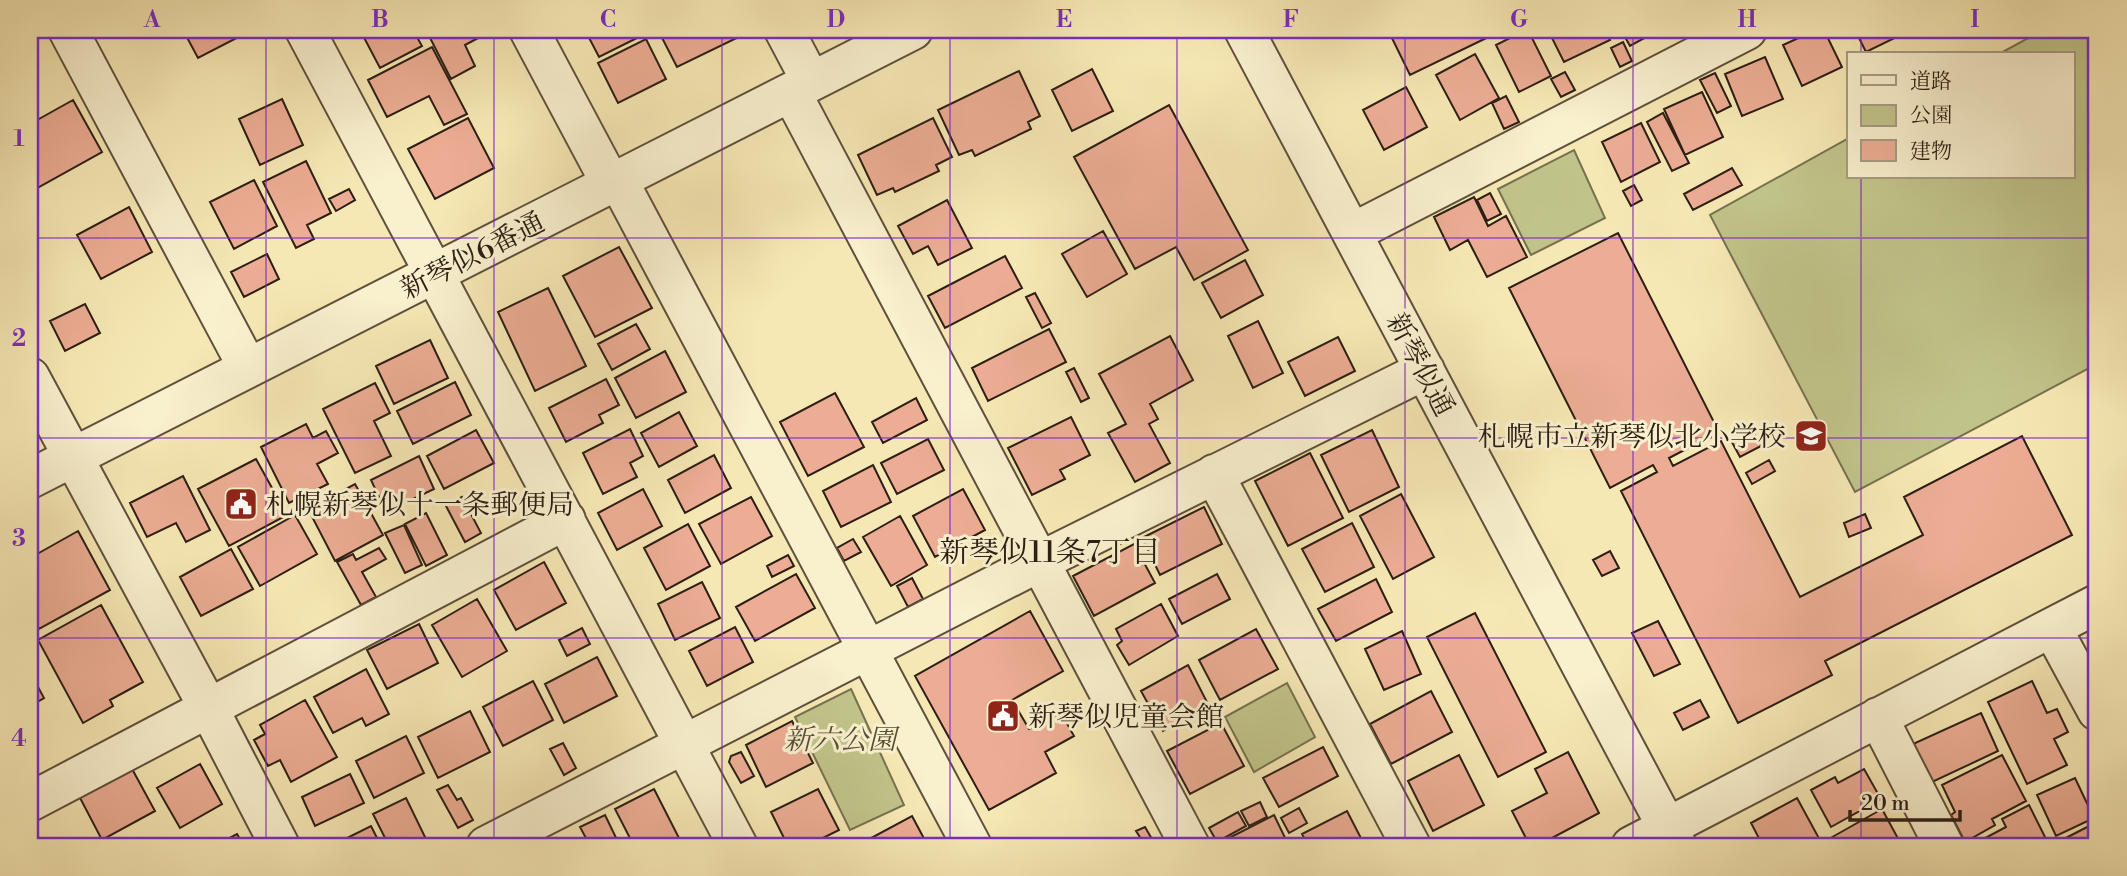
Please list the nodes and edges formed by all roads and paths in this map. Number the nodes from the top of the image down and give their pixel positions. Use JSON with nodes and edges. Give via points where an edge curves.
{"nodes":[{"id":1,"x":68,"y":30,"type":"edge"},
{"id":2,"x":305,"y":30,"type":"edge"},
{"id":3,"x":529,"y":30,"type":"edge"},
{"id":4,"x":784,"y":30,"type":"edge"},
{"id":5,"x":913,"y":30,"type":"edge"},
{"id":6,"x":1244,"y":30,"type":"edge"},
{"id":7,"x":1743,"y":31,"type":"edge"},
{"id":8,"x":801,"y":87,"type":"junction"},
{"id":9,"x":614,"y":182,"type":"junction"},
{"id":10,"x":1352,"y":233,"type":"junction"},
{"id":11,"x":435,"y":274,"type":"junction"},
{"id":12,"x":248,"y":368,"type":"junction"},
{"id":13,"x":1425,"y":370,"type":"junction"},
{"id":14,"x":30,"y":377,"type":"edge"},
{"id":15,"x":72,"y":458,"type":"junction"},
{"id":16,"x":1214,"y":474,"type":"junction"},
{"id":17,"x":30,"y":479,"type":"edge"},
{"id":18,"x":566,"y":520,"type":"junction"},
{"id":19,"x":1039,"y":562,"type":"junction"},
{"id":20,"x":2097,"y":604,"type":"edge"},
{"id":21,"x":2052,"y":628,"type":"junction"},
{"id":22,"x":868,"y":650,"type":"junction"},
{"id":23,"x":209,"y":709,"type":"junction"},
{"id":24,"x":2097,"y":711,"type":"edge"},
{"id":25,"x":1878,"y":718,"type":"junction"},
{"id":26,"x":684,"y":745,"type":"junction"},
{"id":27,"x":30,"y":802,"type":"edge"},
{"id":28,"x":1672,"y":837,"type":"edge"},
{"id":29,"x":280,"y":846,"type":"edge"},
{"id":30,"x":485,"y":846,"type":"edge"},
{"id":31,"x":738,"y":846,"type":"edge"},
{"id":32,"x":971,"y":846,"type":"edge"},
{"id":33,"x":1190,"y":846,"type":"edge"},
{"id":34,"x":1410,"y":846,"type":"edge"},
{"id":35,"x":1631,"y":846,"type":"edge"},
{"id":36,"x":1944,"y":846,"type":"edge"}],
"edges":[{"from":1,"to":12,"type":"street"},
{"from":2,"to":11,"type":"street"},
{"from":3,"to":9,"type":"street"},
{"from":4,"to":8,"type":"street"},
{"from":5,"to":8,"type":"street","name":"新琴似6番通"},
{"from":6,"to":10,"type":"street","name":"新琴似通"},
{"from":7,"to":10,"type":"street"},
{"from":8,"to":9,"type":"street","name":"新琴似6番通"},
{"from":8,"to":19,"type":"street"},
{"from":9,"to":11,"type":"street","name":"新琴似6番通"},
{"from":9,"to":22,"type":"street"},
{"from":10,"to":13,"type":"street","name":"新琴似通"},
{"from":11,"to":12,"type":"street","name":"新琴似6番通"},
{"from":11,"to":18,"type":"street"},
{"from":12,"to":15,"type":"street","name":"新琴似6番通"},
{"from":13,"to":16,"type":"street"},
{"from":13,"to":28,"type":"street","name":"新琴似通"},
{"from":14,"to":15,"type":"street"},
{"from":15,"to":17,"type":"street","name":"新琴似6番通"},
{"from":15,"to":23,"type":"street"},
{"from":16,"to":19,"type":"street"},
{"from":16,"to":34,"type":"street"},
{"from":18,"to":23,"type":"street"},
{"from":18,"to":26,"type":"street"},
{"from":19,"to":22,"type":"street"},
{"from":19,"to":33,"type":"street"},
{"from":20,"to":21,"type":"street"},
{"from":21,"to":24,"type":"street"},
{"from":21,"to":25,"type":"street"},
{"from":22,"to":26,"type":"street"},
{"from":22,"to":32,"type":"street"},
{"from":23,"to":27,"type":"street"},
{"from":23,"to":29,"type":"street"},
{"from":25,"to":28,"type":"street"},
{"from":25,"to":36,"type":"street"},
{"from":26,"to":30,"type":"street"},
{"from":26,"to":31,"type":"street"},
{"from":28,"to":35,"type":"street"}]}
